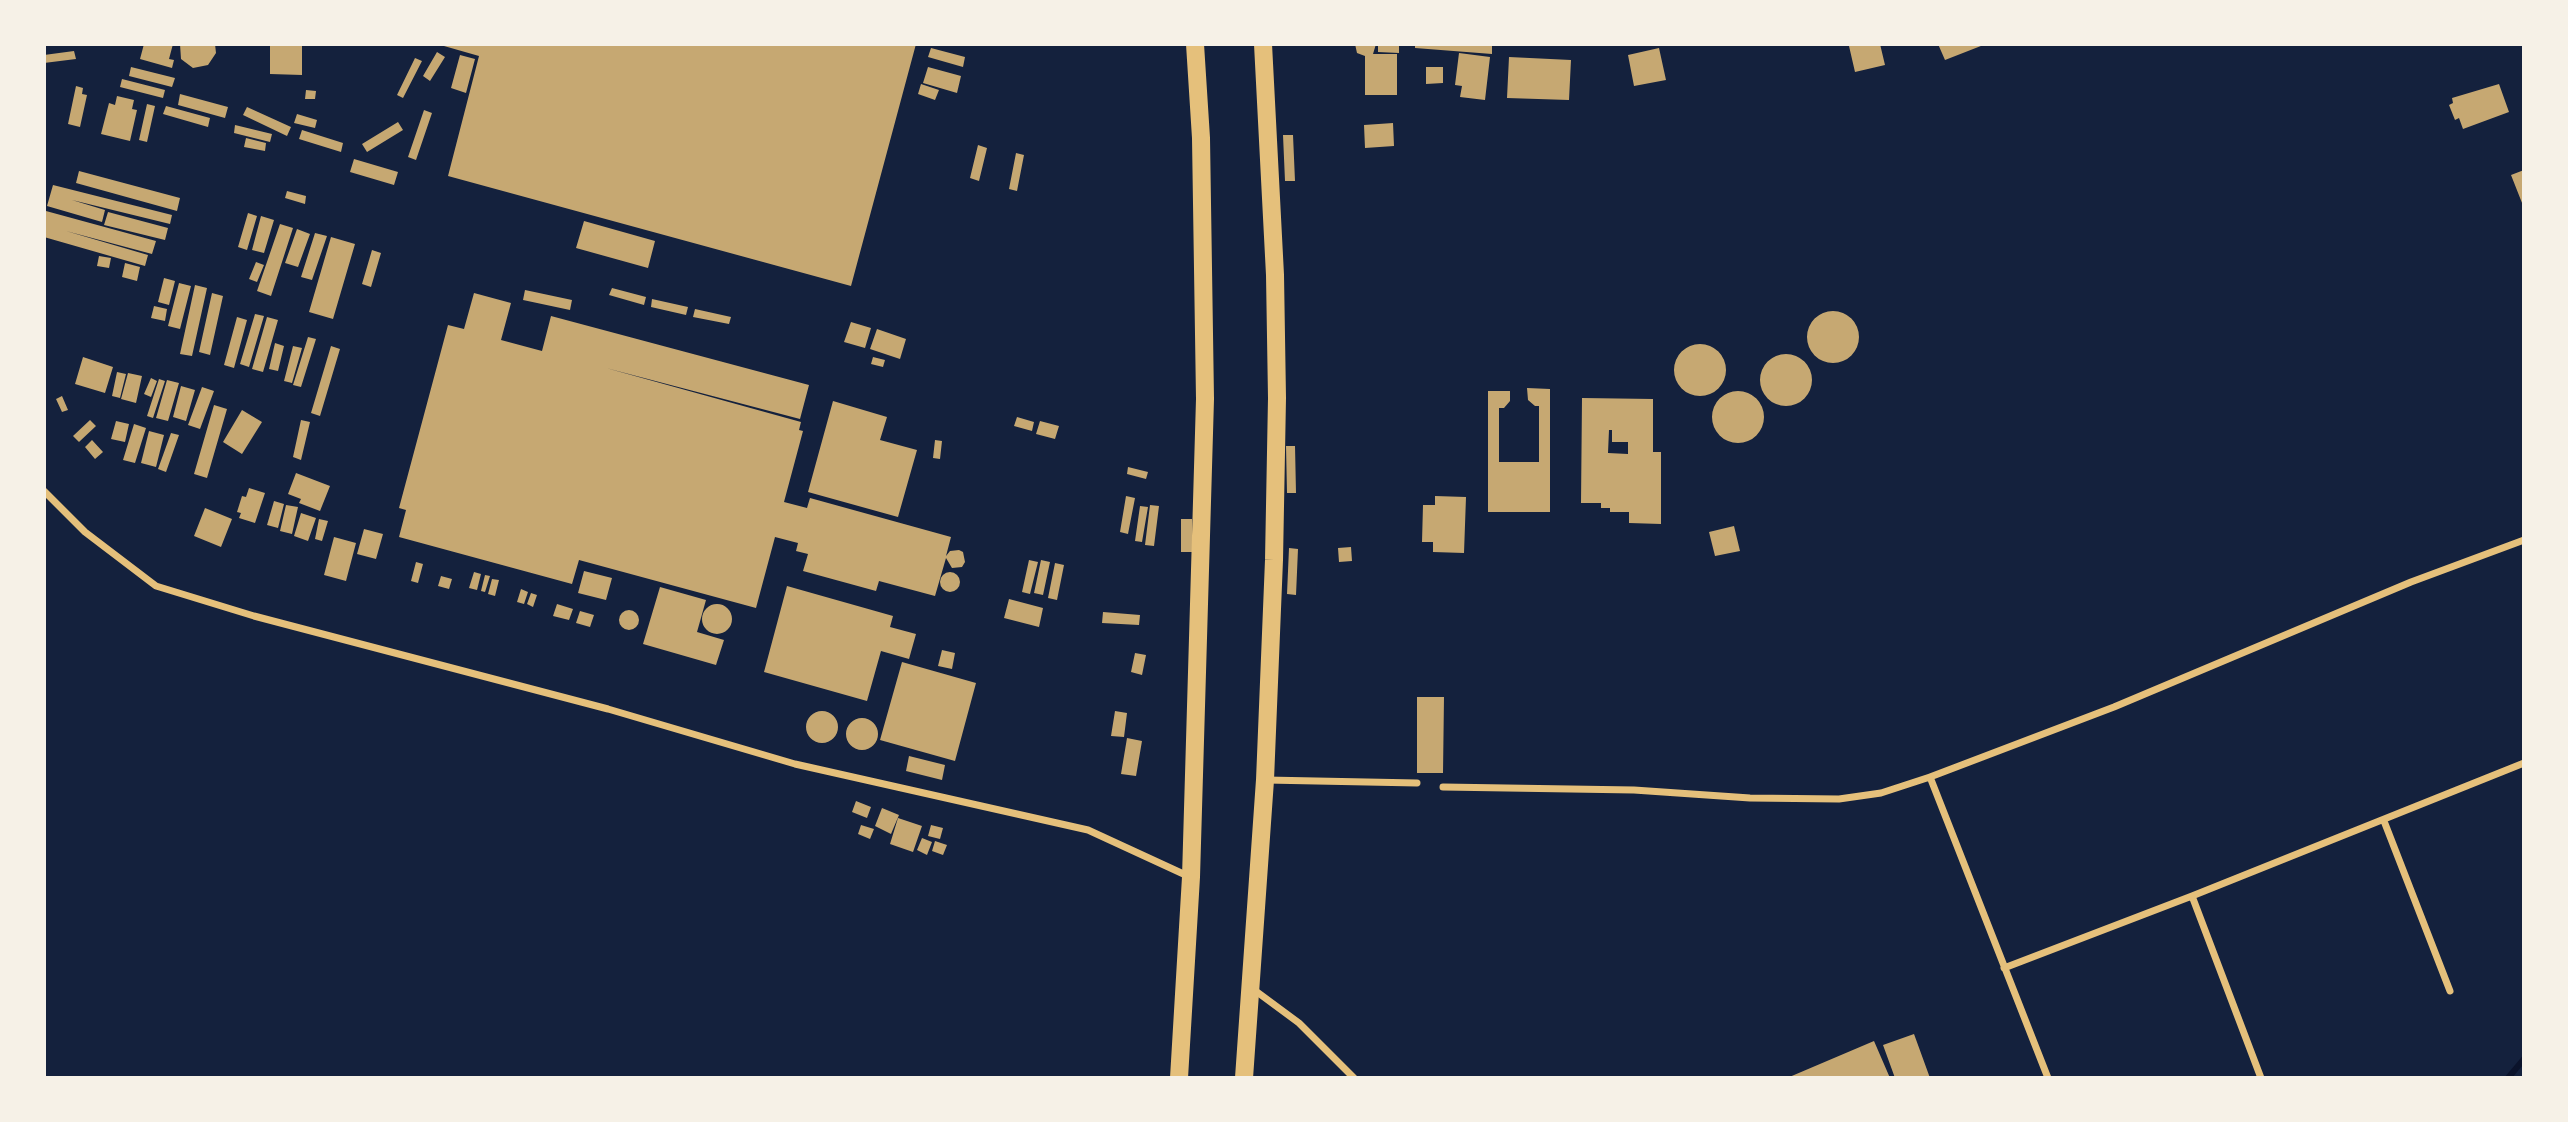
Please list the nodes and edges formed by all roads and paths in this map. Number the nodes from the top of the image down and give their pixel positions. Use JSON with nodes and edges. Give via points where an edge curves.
{"nodes":[{"id":1,"x":1195,"y":44,"type":"edge"},
{"id":2,"x":1263,"y":44,"type":"edge"},
{"id":3,"x":44,"y":491,"type":"edge"},
{"id":4,"x":2524,"y":540,"type":"edge"},
{"id":5,"x":2524,"y":763,"type":"edge"},
{"id":6,"x":1930,"y":777,"type":"junction"},
{"id":7,"x":1265,"y":780,"type":"junction"},
{"id":8,"x":1417,"y":783,"type":"dead end"},
{"id":9,"x":1443,"y":787,"type":"dead end"},
{"id":10,"x":2384,"y":821,"type":"junction"},
{"id":11,"x":1191,"y":877,"type":"junction"},
{"id":12,"x":2192,"y":897,"type":"junction"},
{"id":13,"x":2004,"y":968,"type":"junction"},
{"id":14,"x":1249,"y":987,"type":"junction"},
{"id":15,"x":2449,"y":991,"type":"dead end"},
{"id":16,"x":1179,"y":1078,"type":"edge"},
{"id":17,"x":1244,"y":1078,"type":"edge"},
{"id":18,"x":1354,"y":1078,"type":"edge"},
{"id":19,"x":2048,"y":1078,"type":"edge"},
{"id":20,"x":2261,"y":1078,"type":"edge"}],
"edges":[{"from":1,"to":11,"type":"highway","via":[[1205,399]]},
{"from":2,"to":7,"type":"highway","via":[[1277,398]]},
{"from":3,"to":11,"type":"street","via":[[85,532],[156,586],[795,764],[1088,830]]},
{"from":4,"to":6,"type":"street"},
{"from":5,"to":10,"type":"street"},
{"from":6,"to":9,"type":"street","via":[[1881,793],[1839,799]]},
{"from":6,"to":13,"type":"street"},
{"from":7,"to":8,"type":"street"},
{"from":7,"to":14,"type":"highway"},
{"from":10,"to":12,"type":"street"},
{"from":10,"to":15,"type":"street"},
{"from":11,"to":16,"type":"highway"},
{"from":12,"to":13,"type":"street"},
{"from":12,"to":20,"type":"street"},
{"from":13,"to":19,"type":"street"},
{"from":14,"to":17,"type":"highway"},
{"from":14,"to":18,"type":"street","via":[[1298,1023]]}]}
